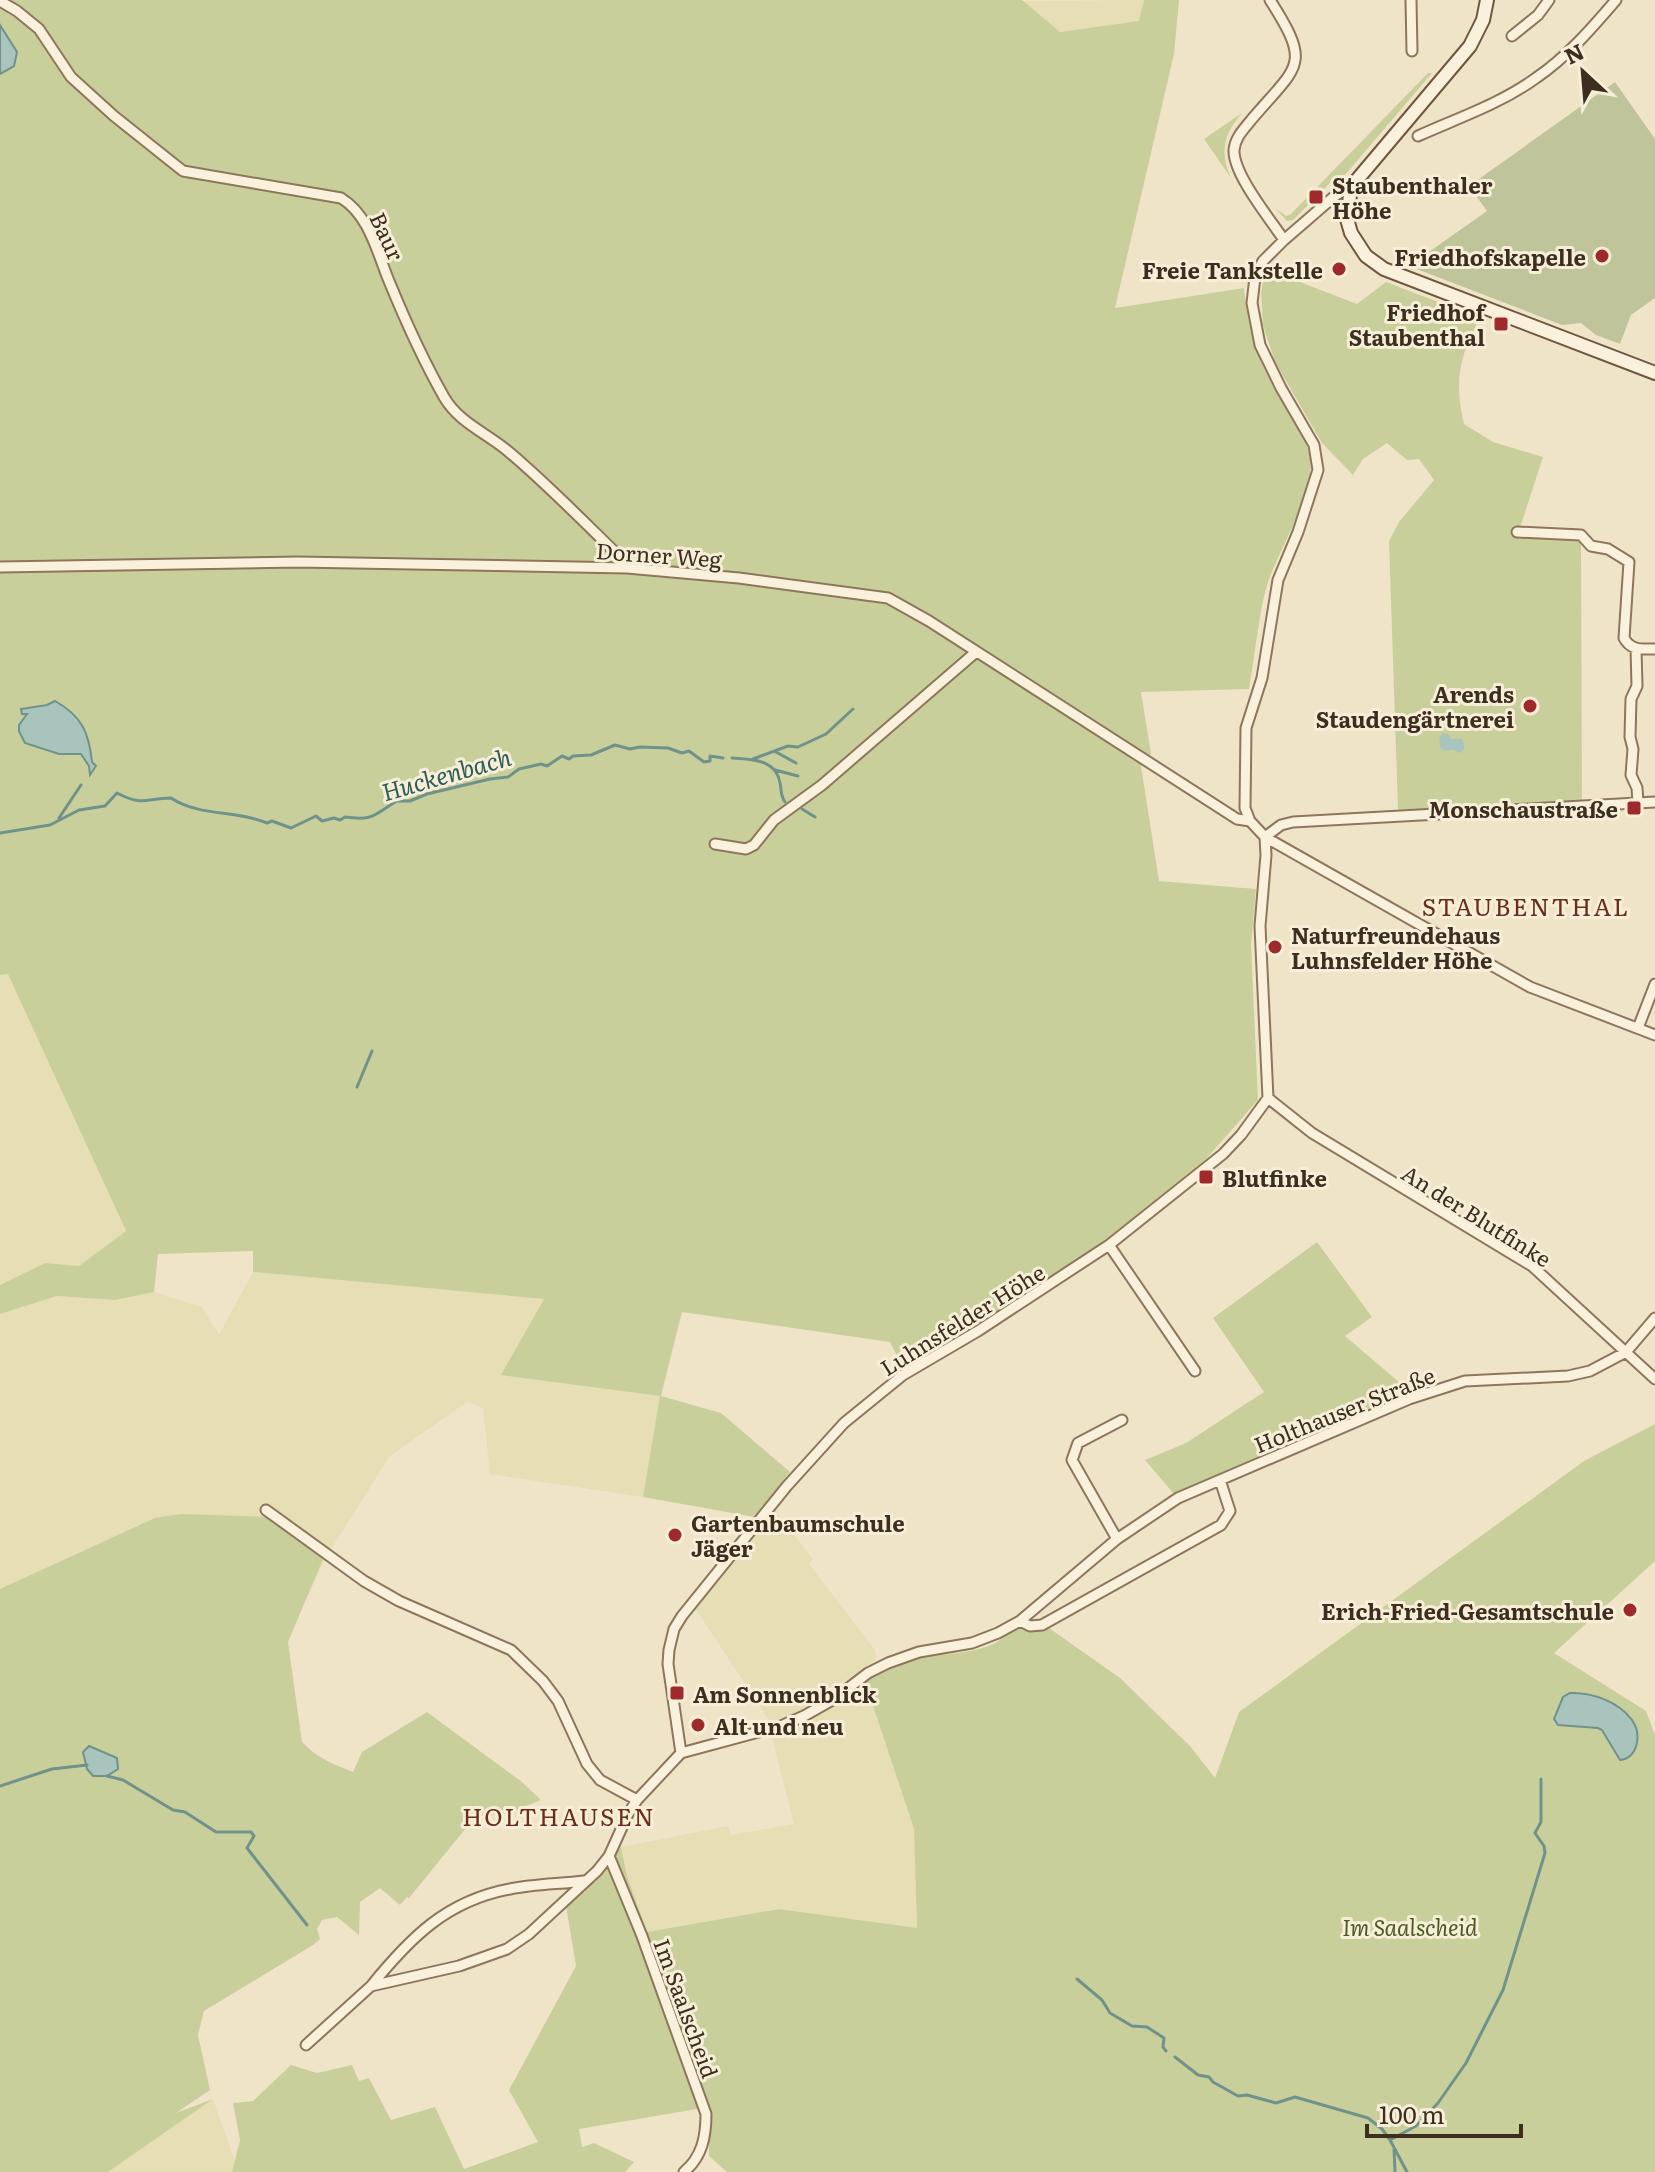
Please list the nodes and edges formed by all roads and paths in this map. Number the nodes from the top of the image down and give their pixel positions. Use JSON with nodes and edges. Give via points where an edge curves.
{"nodes":[{"id":1,"x":1270,"y":0,"type":"edge"},
{"id":2,"x":1411,"y":0,"type":"edge"},
{"id":3,"x":1487,"y":0,"type":"edge"},
{"id":4,"x":1549,"y":0,"type":"edge"},
{"id":5,"x":1616,"y":0,"type":"edge"},
{"id":6,"x":0,"y":1,"type":"edge"},
{"id":7,"x":1512,"y":36,"type":"dead end"},
{"id":8,"x":1412,"y":51,"type":"dead end"},
{"id":9,"x":1418,"y":136,"type":"dead end"},
{"id":10,"x":1351,"y":187,"type":"junction"},
{"id":11,"x":1284,"y":240,"type":"junction"},
{"id":12,"x":1655,"y":373,"type":"edge"},
{"id":13,"x":1517,"y":532,"type":"dead end"},
{"id":14,"x":0,"y":567,"type":"edge"},
{"id":15,"x":627,"y":568,"type":"junction"},
{"id":16,"x":1636,"y":649,"type":"junction"},
{"id":17,"x":1655,"y":649,"type":"edge"},
{"id":18,"x":976,"y":652,"type":"junction"},
{"id":19,"x":1638,"y":802,"type":"junction"},
{"id":20,"x":1655,"y":802,"type":"edge"},
{"id":21,"x":1250,"y":821,"type":"junction"},
{"id":22,"x":1265,"y":837,"type":"junction"},
{"id":23,"x":715,"y":844,"type":"dead end"},
{"id":24,"x":1655,"y":984,"type":"edge"},
{"id":25,"x":1638,"y":1028,"type":"junction"},
{"id":26,"x":1655,"y":1035,"type":"edge"},
{"id":27,"x":1268,"y":1098,"type":"junction"},
{"id":28,"x":1109,"y":1245,"type":"junction"},
{"id":29,"x":1655,"y":1318,"type":"edge"},
{"id":30,"x":1626,"y":1352,"type":"junction"},
{"id":31,"x":1195,"y":1371,"type":"dead end"},
{"id":32,"x":1655,"y":1379,"type":"edge"},
{"id":33,"x":1122,"y":1420,"type":"dead end"},
{"id":34,"x":1220,"y":1480,"type":"junction"},
{"id":35,"x":266,"y":1510,"type":"dead end"},
{"id":36,"x":1117,"y":1539,"type":"junction"},
{"id":37,"x":1020,"y":1621,"type":"junction"},
{"id":38,"x":681,"y":1753,"type":"junction"},
{"id":39,"x":637,"y":1800,"type":"junction"},
{"id":40,"x":609,"y":1856,"type":"junction"},
{"id":41,"x":585,"y":1881,"type":"junction"},
{"id":42,"x":371,"y":1986,"type":"junction"},
{"id":43,"x":306,"y":2045,"type":"dead end"},
{"id":44,"x":684,"y":2172,"type":"edge"}],
"edges":[{"from":1,"to":11,"type":"street","via":[[1293,36],[1296,62],[1242,130],[1234,150],[1239,170]]},
{"from":2,"to":8,"type":"street"},
{"from":3,"to":10,"type":"main road","via":[[1470,46]]},
{"from":4,"to":7,"type":"street"},
{"from":5,"to":9,"type":"street","via":[[1537,78]]},
{"from":6,"to":15,"type":"street","name":"Baur","via":[[39,29],[71,77],[183,171],[341,198],[354,206],[448,403],[527,467]]},
{"from":10,"to":11,"type":"street"},
{"from":10,"to":12,"type":"main road","via":[[1351,233],[1366,256],[1384,269]]},
{"from":11,"to":21,"type":"street","via":[[1258,269],[1252,303],[1266,360],[1314,445],[1318,470],[1278,580],[1262,678],[1246,728],[1244,800]]},
{"from":13,"to":16,"type":"street","via":[[1581,535],[1591,546],[1629,562],[1624,638]]},
{"from":14,"to":15,"type":"street","name":"Dorner Weg","via":[[298,562]]},
{"from":15,"to":18,"type":"street","name":"Dorner Weg","via":[[888,598]]},
{"from":16,"to":17,"type":"street"},
{"from":16,"to":19,"type":"street","via":[[1630,737]]},
{"from":18,"to":21,"type":"street","name":"Dorner Weg","via":[[1237,819]]},
{"from":18,"to":23,"type":"street","via":[[774,820],[751,848]]},
{"from":19,"to":20,"type":"street"},
{"from":19,"to":22,"type":"street","via":[[1293,822]]},
{"from":21,"to":22,"type":"street"},
{"from":22,"to":25,"type":"street","via":[[1530,987]]},
{"from":22,"to":27,"type":"street","via":[[1260,926]]},
{"from":24,"to":25,"type":"street"},
{"from":25,"to":26,"type":"street"},
{"from":27,"to":28,"type":"street","name":"Luhnsfelder Höhe","via":[[1223,1154]]},
{"from":27,"to":30,"type":"street","name":"An der Blutfinke","via":[[1312,1133],[1532,1266]]},
{"from":28,"to":31,"type":"street"},
{"from":28,"to":38,"type":"street","name":"Luhnsfelder Höhe","via":[[903,1375],[844,1423],[787,1486],[674,1629],[668,1664]]},
{"from":29,"to":30,"type":"street","name":"Holthauser Straße"},
{"from":30,"to":32,"type":"street","name":"An der Blutfinke"},
{"from":30,"to":34,"type":"street","name":"Holthauser Straße","via":[[1568,1376],[1465,1381],[1441,1388]]},
{"from":33,"to":36,"type":"street","via":[[1078,1443],[1072,1460]]},
{"from":34,"to":36,"type":"street","name":"Holthauser Straße","via":[[1178,1498]]},
{"from":34,"to":37,"type":"street","name":"Holthauser Straße","via":[[1230,1511],[1221,1525],[1042,1625]]},
{"from":35,"to":39,"type":"street","via":[[364,1581],[520,1657],[558,1701],[600,1780]]},
{"from":36,"to":37,"type":"street","name":"Holthauser Straße"},
{"from":37,"to":38,"type":"street","name":"Holthauser Straße","via":[[972,1643],[888,1663],[781,1726]]},
{"from":38,"to":39,"type":"street"},
{"from":39,"to":40,"type":"street"},
{"from":40,"to":41,"type":"street"},
{"from":40,"to":44,"type":"street","name":"Im Saalscheid","via":[[706,2114],[700,2153]]},
{"from":41,"to":42,"type":"street","via":[[507,1949]]},
{"from":41,"to":42,"type":"street","via":[[511,1888],[446,1913],[403,1947]]},
{"from":42,"to":43,"type":"street"}]}
